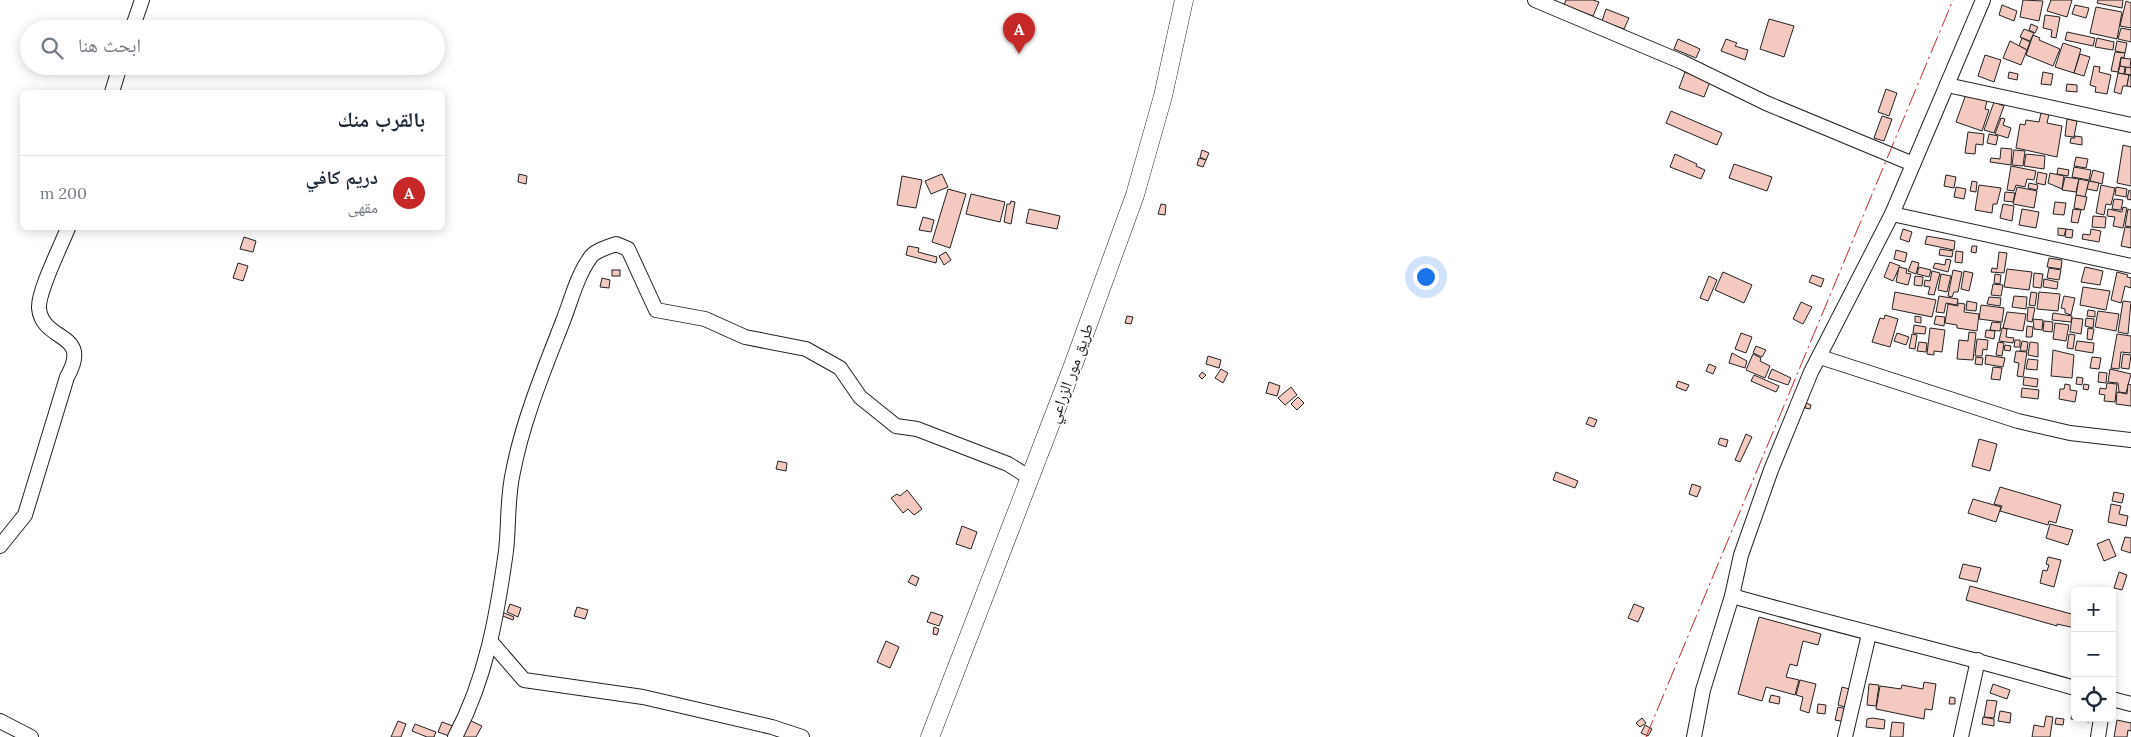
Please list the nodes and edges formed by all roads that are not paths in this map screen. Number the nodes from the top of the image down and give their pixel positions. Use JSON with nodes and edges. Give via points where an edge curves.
{"nodes":[{"id":1,"x":142,"y":0,"type":"edge"},
{"id":2,"x":1184,"y":0,"type":"edge"},
{"id":3,"x":1535,"y":0,"type":"edge"},
{"id":4,"x":1983,"y":0,"type":"edge"},
{"id":5,"x":135,"y":20,"type":"edge"},
{"id":6,"x":117,"y":75,"type":"edge"},
{"id":7,"x":1947,"y":85,"type":"junction"},
{"id":8,"x":113,"y":90,"type":"edge"},
{"id":9,"x":2131,"y":125,"type":"edge"},
{"id":10,"x":1913,"y":164,"type":"junction"},
{"id":11,"x":1892,"y":214,"type":"junction"},
{"id":12,"x":67,"y":230,"type":"edge"},
{"id":13,"x":2131,"y":266,"type":"edge"},
{"id":14,"x":1820,"y":357,"type":"junction"},
{"id":15,"x":2131,"y":440,"type":"edge"},
{"id":16,"x":1030,"y":478,"type":"junction"},
{"id":17,"x":0,"y":546,"type":"edge"},
{"id":18,"x":1732,"y":596,"type":"junction"},
{"id":19,"x":1869,"y":634,"type":"junction"},
{"id":20,"x":490,"y":642,"type":"junction"},
{"id":21,"x":1978,"y":660,"type":"junction"},
{"id":22,"x":2071,"y":687,"type":"edge"},
{"id":23,"x":2116,"y":700,"type":"edge"},
{"id":24,"x":2131,"y":704,"type":"edge"},
{"id":25,"x":0,"y":721,"type":"edge"},
{"id":26,"x":2100,"y":722,"type":"edge"},
{"id":27,"x":31,"y":737,"type":"edge"},
{"id":28,"x":456,"y":737,"type":"edge"},
{"id":29,"x":802,"y":737,"type":"edge"},
{"id":30,"x":930,"y":737,"type":"edge"},
{"id":31,"x":1694,"y":737,"type":"edge"},
{"id":32,"x":1845,"y":737,"type":"edge"},
{"id":33,"x":1961,"y":737,"type":"edge"},
{"id":34,"x":2098,"y":737,"type":"edge"}],
"edges":[{"from":1,"to":5,"type":"street"},
{"from":2,"to":16,"type":"street","name":"طريق مور الزراعي","via":[[1163,96],[1135,195]]},
{"from":3,"to":10,"type":"street","via":[[1682,62],[1766,103]]},
{"from":4,"to":7,"type":"street"},
{"from":6,"to":8,"type":"street"},
{"from":7,"to":9,"type":"street"},
{"from":7,"to":10,"type":"street"},
{"from":10,"to":11,"type":"street"},
{"from":11,"to":13,"type":"street"},
{"from":11,"to":14,"type":"street"},
{"from":12,"to":17,"type":"street","via":[[39,306],[41,315],[52,330],[73,346],[74,364],[67,377],[25,515]]},
{"from":14,"to":15,"type":"street","via":[[2018,421],[2070,433]]},
{"from":14,"to":18,"type":"street","via":[[1768,480],[1741,555]]},
{"from":16,"to":20,"type":"street","via":[[1008,464],[917,429],[896,426],[860,397],[840,368],[806,349],[745,337],[706,319],[656,310],[628,250],[616,244],[590,257],[519,443],[512,474],[506,550]]},
{"from":16,"to":30,"type":"street","name":"طريق مور الزراعي"},
{"from":18,"to":19,"type":"street"},
{"from":18,"to":31,"type":"street","via":[[1703,690]]},
{"from":19,"to":21,"type":"street"},
{"from":19,"to":32,"type":"street"},
{"from":20,"to":28,"type":"street","via":[[478,688]]},
{"from":20,"to":29,"type":"street","via":[[524,680],[643,697]]},
{"from":21,"to":22,"type":"street"},
{"from":21,"to":33,"type":"street"},
{"from":23,"to":24,"type":"street"},
{"from":25,"to":27,"type":"street"},
{"from":26,"to":34,"type":"street"}]}
